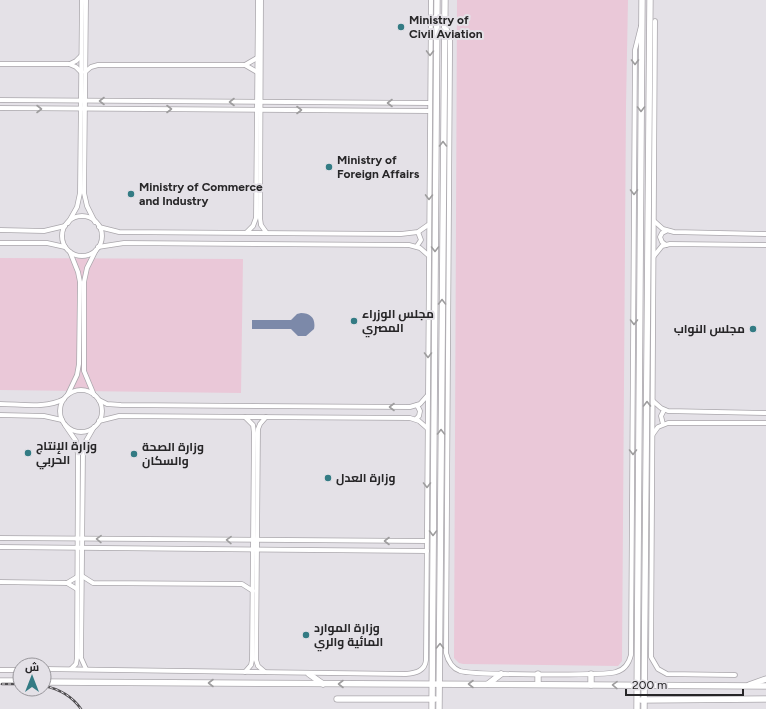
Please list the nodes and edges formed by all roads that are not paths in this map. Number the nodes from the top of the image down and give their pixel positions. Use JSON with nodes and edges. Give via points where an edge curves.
{"nodes":[{"id":1,"x":82,"y":0,"type":"edge"},
{"id":2,"x":86,"y":0,"type":"edge"},
{"id":3,"x":258,"y":0,"type":"edge"},
{"id":4,"x":261,"y":0,"type":"edge"},
{"id":5,"x":431,"y":0,"type":"edge"},
{"id":6,"x":437,"y":0,"type":"edge"},
{"id":7,"x":445,"y":0,"type":"edge"},
{"id":8,"x":642,"y":0,"type":"edge"},
{"id":9,"x":650,"y":0,"type":"edge"},
{"id":10,"x":650,"y":14,"type":"junction"},
{"id":11,"x":437,"y":16,"type":"junction"},
{"id":12,"x":655,"y":21,"type":"joint"},
{"id":13,"x":431,"y":22,"type":"junction"},
{"id":14,"x":444,"y":24,"type":"junction"},
{"id":15,"x":83,"y":56,"type":"junction"},
{"id":16,"x":257,"y":58,"type":"junction"},
{"id":17,"x":0,"y":64,"type":"edge"},
{"id":18,"x":69,"y":64,"type":"junction"},
{"id":19,"x":98,"y":65,"type":"junction"},
{"id":20,"x":245,"y":65,"type":"junction"},
{"id":21,"x":83,"y":72,"type":"junction"},
{"id":22,"x":257,"y":72,"type":"junction"},
{"id":23,"x":0,"y":100,"type":"edge"},
{"id":24,"x":83,"y":100,"type":"junction"},
{"id":25,"x":258,"y":102,"type":"junction"},
{"id":26,"x":429,"y":103,"type":"junction"},
{"id":27,"x":0,"y":108,"type":"edge"},
{"id":28,"x":83,"y":109,"type":"junction"},
{"id":29,"x":258,"y":110,"type":"junction"},
{"id":30,"x":429,"y":112,"type":"junction"},
{"id":31,"x":648,"y":138,"type":"junction"},
{"id":32,"x":654,"y":145,"type":"junction"},
{"id":33,"x":432,"y":179,"type":"junction"},
{"id":34,"x":654,"y":221,"type":"junction"},
{"id":35,"x":95,"y":222,"type":"junction"},
{"id":36,"x":67,"y":224,"type":"junction"},
{"id":37,"x":428,"y":225,"type":"junction"},
{"id":38,"x":99,"y":226,"type":"junction"},
{"id":39,"x":0,"y":230,"type":"edge"},
{"id":40,"x":667,"y":230,"type":"junction"},
{"id":41,"x":247,"y":232,"type":"junction"},
{"id":42,"x":267,"y":232,"type":"junction"},
{"id":43,"x":418,"y":232,"type":"junction"},
{"id":44,"x":766,"y":234,"type":"edge"},
{"id":45,"x":0,"y":243,"type":"edge"},
{"id":46,"x":666,"y":245,"type":"junction"},
{"id":47,"x":766,"y":245,"type":"edge"},
{"id":48,"x":417,"y":246,"type":"junction"},
{"id":49,"x":65,"y":247,"type":"junction"},
{"id":50,"x":97,"y":249,"type":"junction"},
{"id":51,"x":70,"y":252,"type":"junction"},
{"id":52,"x":428,"y":255,"type":"junction"},
{"id":53,"x":654,"y":258,"type":"junction"},
{"id":54,"x":431,"y":383,"type":"junction"},
{"id":55,"x":434,"y":393,"type":"junction"},
{"id":56,"x":442,"y":393,"type":"junction"},
{"id":57,"x":68,"y":394,"type":"junction"},
{"id":58,"x":94,"y":395,"type":"junction"},
{"id":59,"x":427,"y":396,"type":"junction"},
{"id":60,"x":64,"y":399,"type":"junction"},
{"id":61,"x":98,"y":400,"type":"junction"},
{"id":62,"x":653,"y":401,"type":"junction"},
{"id":63,"x":0,"y":404,"type":"edge"},
{"id":64,"x":417,"y":405,"type":"junction"},
{"id":65,"x":664,"y":410,"type":"junction"},
{"id":66,"x":766,"y":413,"type":"edge"},
{"id":67,"x":0,"y":415,"type":"edge"},
{"id":68,"x":245,"y":417,"type":"junction"},
{"id":69,"x":267,"y":417,"type":"junction"},
{"id":70,"x":416,"y":419,"type":"junction"},
{"id":71,"x":62,"y":420,"type":"junction"},
{"id":72,"x":100,"y":421,"type":"junction"},
{"id":73,"x":766,"y":423,"type":"edge"},
{"id":74,"x":663,"y":424,"type":"junction"},
{"id":75,"x":65,"y":425,"type":"junction"},
{"id":76,"x":94,"y":427,"type":"junction"},
{"id":77,"x":427,"y":429,"type":"junction"},
{"id":78,"x":653,"y":434,"type":"junction"},
{"id":79,"x":0,"y":538,"type":"edge"},
{"id":80,"x":80,"y":539,"type":"junction"},
{"id":81,"x":256,"y":540,"type":"junction"},
{"id":82,"x":426,"y":541,"type":"junction"},
{"id":83,"x":0,"y":547,"type":"edge"},
{"id":84,"x":80,"y":548,"type":"junction"},
{"id":85,"x":256,"y":549,"type":"junction"},
{"id":86,"x":427,"y":550,"type":"junction"},
{"id":87,"x":79,"y":576,"type":"junction"},
{"id":88,"x":253,"y":578,"type":"junction"},
{"id":89,"x":0,"y":582,"type":"edge"},
{"id":90,"x":67,"y":583,"type":"junction"},
{"id":91,"x":92,"y":583,"type":"junction"},
{"id":92,"x":242,"y":584,"type":"junction"},
{"id":93,"x":79,"y":589,"type":"junction"},
{"id":94,"x":253,"y":590,"type":"junction"},
{"id":95,"x":429,"y":632,"type":"junction"},
{"id":96,"x":443,"y":632,"type":"junction"},
{"id":97,"x":634,"y":633,"type":"junction"},
{"id":98,"x":52,"y":669,"type":"edge"},
{"id":99,"x":70,"y":669,"type":"junction"},
{"id":100,"x":86,"y":669,"type":"junction"},
{"id":101,"x":0,"y":670,"type":"edge"},
{"id":102,"x":12,"y":670,"type":"edge"},
{"id":103,"x":245,"y":672,"type":"junction"},
{"id":104,"x":266,"y":673,"type":"junction"},
{"id":105,"x":309,"y":674,"type":"junction"},
{"id":106,"x":501,"y":674,"type":"junction"},
{"id":107,"x":538,"y":674,"type":"junction"},
{"id":108,"x":591,"y":674,"type":"junction"},
{"id":109,"x":735,"y":675,"type":"dead end"},
{"id":110,"x":766,"y":679,"type":"edge"},
{"id":111,"x":0,"y":681,"type":"edge"},
{"id":112,"x":12,"y":681,"type":"edge"},
{"id":113,"x":52,"y":682,"type":"edge"},
{"id":114,"x":323,"y":684,"type":"junction"},
{"id":115,"x":432,"y":684,"type":"junction"},
{"id":116,"x":440,"y":684,"type":"junction"},
{"id":117,"x":488,"y":684,"type":"junction"},
{"id":118,"x":538,"y":684,"type":"junction"},
{"id":119,"x":591,"y":685,"type":"junction"},
{"id":120,"x":637,"y":685,"type":"junction"},
{"id":121,"x":645,"y":685,"type":"junction"},
{"id":122,"x":744,"y":686,"type":"junction"},
{"id":123,"x":766,"y":686,"type":"edge"},
{"id":124,"x":337,"y":699,"type":"dead end"},
{"id":125,"x":432,"y":699,"type":"junction"},
{"id":126,"x":440,"y":699,"type":"junction"},
{"id":127,"x":766,"y":699,"type":"edge"},
{"id":128,"x":637,"y":700,"type":"junction"},
{"id":129,"x":644,"y":700,"type":"junction"},
{"id":130,"x":432,"y":709,"type":"edge"},
{"id":131,"x":439,"y":709,"type":"edge"},
{"id":132,"x":637,"y":709,"type":"edge"},
{"id":133,"x":644,"y":709,"type":"edge"}],
"edges":[{"from":1,"to":15,"type":"street"},
{"from":2,"to":15,"type":"street"},
{"from":3,"to":16,"type":"street"},
{"from":4,"to":25,"type":"street"},
{"from":5,"to":13,"type":"street"},
{"from":6,"to":11,"type":"street"},
{"from":7,"to":14,"type":"street"},
{"from":8,"to":97,"type":"street","one_way":true},
{"from":9,"to":10,"type":"street"},
{"from":10,"to":12,"type":"street"},
{"from":10,"to":31,"type":"street"},
{"from":11,"to":13,"type":"street"},
{"from":11,"to":33,"type":"street"},
{"from":12,"to":32,"type":"street"},
{"from":13,"to":26,"type":"street","one_way":true},
{"from":56,"to":14,"type":"street","one_way":true},
{"from":14,"to":96,"type":"street","via":[[450,38],[450,48]]},
{"from":15,"to":18,"type":"street"},
{"from":15,"to":19,"type":"street"},
{"from":15,"to":21,"type":"street"},
{"from":16,"to":20,"type":"street"},
{"from":16,"to":22,"type":"street"},
{"from":17,"to":18,"type":"street"},
{"from":18,"to":21,"type":"street"},
{"from":19,"to":20,"type":"street"},
{"from":19,"to":21,"type":"street"},
{"from":20,"to":22,"type":"street"},
{"from":21,"to":24,"type":"street"},
{"from":22,"to":25,"type":"street"},
{"from":23,"to":24,"type":"street"},
{"from":25,"to":24,"type":"street","one_way":true},
{"from":24,"to":28,"type":"street"},
{"from":26,"to":25,"type":"street","one_way":true},
{"from":25,"to":29,"type":"street"},
{"from":26,"to":30,"type":"street"},
{"from":27,"to":28,"type":"street","one_way":true},
{"from":28,"to":29,"type":"street","one_way":true},
{"from":28,"to":35,"type":"street","via":[[84,193]]},
{"from":28,"to":36,"type":"street","via":[[80,196]]},
{"from":29,"to":30,"type":"street","one_way":true},
{"from":29,"to":41,"type":"street","via":[[256,218]]},
{"from":29,"to":42,"type":"street","via":[[260,218],[261,225]]},
{"from":30,"to":33,"type":"street"},
{"from":31,"to":32,"type":"street"},
{"from":121,"to":31,"type":"street","one_way":true},
{"from":32,"to":34,"type":"street"},
{"from":33,"to":37,"type":"street","one_way":true},
{"from":33,"to":54,"type":"street","one_way":true},
{"from":34,"to":40,"type":"street"},
{"from":34,"to":53,"type":"street"},
{"from":35,"to":36,"type":"street","via":[[81,217]]},
{"from":35,"to":38,"type":"street"},
{"from":36,"to":39,"type":"street","via":[[44,231]]},
{"from":36,"to":49,"type":"street","via":[[62,236]]},
{"from":37,"to":43,"type":"street"},
{"from":37,"to":52,"type":"street"},
{"from":38,"to":41,"type":"street","via":[[119,232]]},
{"from":38,"to":50,"type":"street","via":[[101,237]]},
{"from":40,"to":44,"type":"street"},
{"from":40,"to":46,"type":"street","via":[[660,237]]},
{"from":41,"to":42,"type":"street"},
{"from":42,"to":43,"type":"street"},
{"from":43,"to":48,"type":"street","via":[[421,240]]},
{"from":45,"to":49,"type":"street","via":[[47,243]]},
{"from":46,"to":47,"type":"street"},
{"from":46,"to":53,"type":"street","via":[[659,249]]},
{"from":48,"to":50,"type":"street","via":[[124,243]]},
{"from":48,"to":52,"type":"street"},
{"from":49,"to":51,"type":"street"},
{"from":50,"to":51,"type":"street","via":[[81,256]]},
{"from":50,"to":58,"type":"street","via":[[87,268],[84,282],[84,371]]},
{"from":51,"to":57,"type":"street","via":[[80,282],[79,364],[78,375]]},
{"from":52,"to":54,"type":"street","one_way":true},
{"from":53,"to":62,"type":"street"},
{"from":54,"to":55,"type":"street"},
{"from":54,"to":59,"type":"street"},
{"from":55,"to":56,"type":"street"},
{"from":55,"to":95,"type":"street","one_way":true},
{"from":96,"to":56,"type":"street","one_way":true},
{"from":57,"to":58,"type":"street","via":[[81,390]]},
{"from":57,"to":60,"type":"street"},
{"from":58,"to":61,"type":"street"},
{"from":59,"to":64,"type":"street"},
{"from":59,"to":77,"type":"street"},
{"from":60,"to":63,"type":"street","via":[[50,404]]},
{"from":60,"to":71,"type":"street","via":[[60,409]]},
{"from":64,"to":61,"type":"street","one_way":true,"via":[[122,405],[106,404]]},
{"from":61,"to":72,"type":"street","via":[[102,410]]},
{"from":62,"to":65,"type":"street"},
{"from":62,"to":78,"type":"street"},
{"from":64,"to":70,"type":"street","via":[[420,414]]},
{"from":65,"to":66,"type":"street"},
{"from":65,"to":74,"type":"street","via":[[661,416]]},
{"from":67,"to":71,"type":"street","via":[[38,415]]},
{"from":68,"to":69,"type":"street"},
{"from":68,"to":72,"type":"street","via":[[119,416]]},
{"from":68,"to":81,"type":"street","via":[[254,429]]},
{"from":69,"to":70,"type":"street"},
{"from":69,"to":81,"type":"street","via":[[258,429]]},
{"from":70,"to":77,"type":"street"},
{"from":71,"to":75,"type":"street"},
{"from":72,"to":76,"type":"street"},
{"from":73,"to":74,"type":"street"},
{"from":74,"to":78,"type":"street"},
{"from":75,"to":76,"type":"street","via":[[79,432]]},
{"from":75,"to":80,"type":"street","via":[[76,441],[78,450]]},
{"from":76,"to":80,"type":"street","via":[[83,449]]},
{"from":77,"to":82,"type":"street","one_way":true},
{"from":78,"to":109,"type":"street","via":[[652,662],[658,670],[667,674]]},
{"from":79,"to":80,"type":"street"},
{"from":81,"to":80,"type":"street","one_way":true},
{"from":80,"to":84,"type":"street"},
{"from":82,"to":81,"type":"street","one_way":true},
{"from":81,"to":85,"type":"street"},
{"from":82,"to":86,"type":"street"},
{"from":83,"to":84,"type":"street"},
{"from":84,"to":85,"type":"street"},
{"from":84,"to":87,"type":"street"},
{"from":85,"to":86,"type":"street"},
{"from":85,"to":88,"type":"street"},
{"from":85,"to":104,"type":"street","via":[[256,660],[260,669]]},
{"from":86,"to":95,"type":"street"},
{"from":87,"to":90,"type":"street"},
{"from":87,"to":91,"type":"street"},
{"from":87,"to":93,"type":"street"},
{"from":88,"to":92,"type":"street"},
{"from":88,"to":94,"type":"street"},
{"from":89,"to":90,"type":"street"},
{"from":90,"to":93,"type":"street"},
{"from":91,"to":92,"type":"street"},
{"from":91,"to":93,"type":"street"},
{"from":92,"to":94,"type":"street"},
{"from":93,"to":99,"type":"street","via":[[77,658],[76,664]]},
{"from":93,"to":100,"type":"street","via":[[81,658]]},
{"from":94,"to":103,"type":"street","via":[[252,660]]},
{"from":95,"to":105,"type":"street","via":[[426,664],[416,673]]},
{"from":95,"to":115,"type":"street"},
{"from":96,"to":106,"type":"street","via":[[447,657],[454,668],[464,672]]},
{"from":116,"to":96,"type":"street","one_way":true},
{"from":97,"to":108,"type":"street","via":[[631,655],[625,666],[614,673]]},
{"from":97,"to":120,"type":"street"},
{"from":98,"to":99,"type":"street"},
{"from":99,"to":100,"type":"street"},
{"from":100,"to":103,"type":"street"},
{"from":101,"to":102,"type":"street"},
{"from":103,"to":104,"type":"street"},
{"from":104,"to":105,"type":"street"},
{"from":105,"to":114,"type":"street"},
{"from":106,"to":107,"type":"street"},
{"from":106,"to":117,"type":"street"},
{"from":107,"to":108,"type":"street"},
{"from":107,"to":118,"type":"street"},
{"from":108,"to":119,"type":"street"},
{"from":110,"to":122,"type":"street"},
{"from":111,"to":112,"type":"street"},
{"from":114,"to":113,"type":"street","one_way":true},
{"from":115,"to":114,"type":"street","one_way":true},
{"from":115,"to":116,"type":"street"},
{"from":115,"to":125,"type":"street"},
{"from":117,"to":116,"type":"street","one_way":true},
{"from":116,"to":126,"type":"street"},
{"from":117,"to":118,"type":"street"},
{"from":118,"to":119,"type":"street"},
{"from":120,"to":119,"type":"street","one_way":true},
{"from":120,"to":121,"type":"street"},
{"from":120,"to":128,"type":"street"},
{"from":121,"to":122,"type":"street"},
{"from":121,"to":129,"type":"street"},
{"from":122,"to":123,"type":"street"},
{"from":124,"to":125,"type":"street"},
{"from":125,"to":126,"type":"street"},
{"from":125,"to":130,"type":"street"},
{"from":126,"to":131,"type":"street"},
{"from":127,"to":129,"type":"street"},
{"from":128,"to":129,"type":"street"},
{"from":128,"to":132,"type":"street"},
{"from":129,"to":133,"type":"street"}]}
